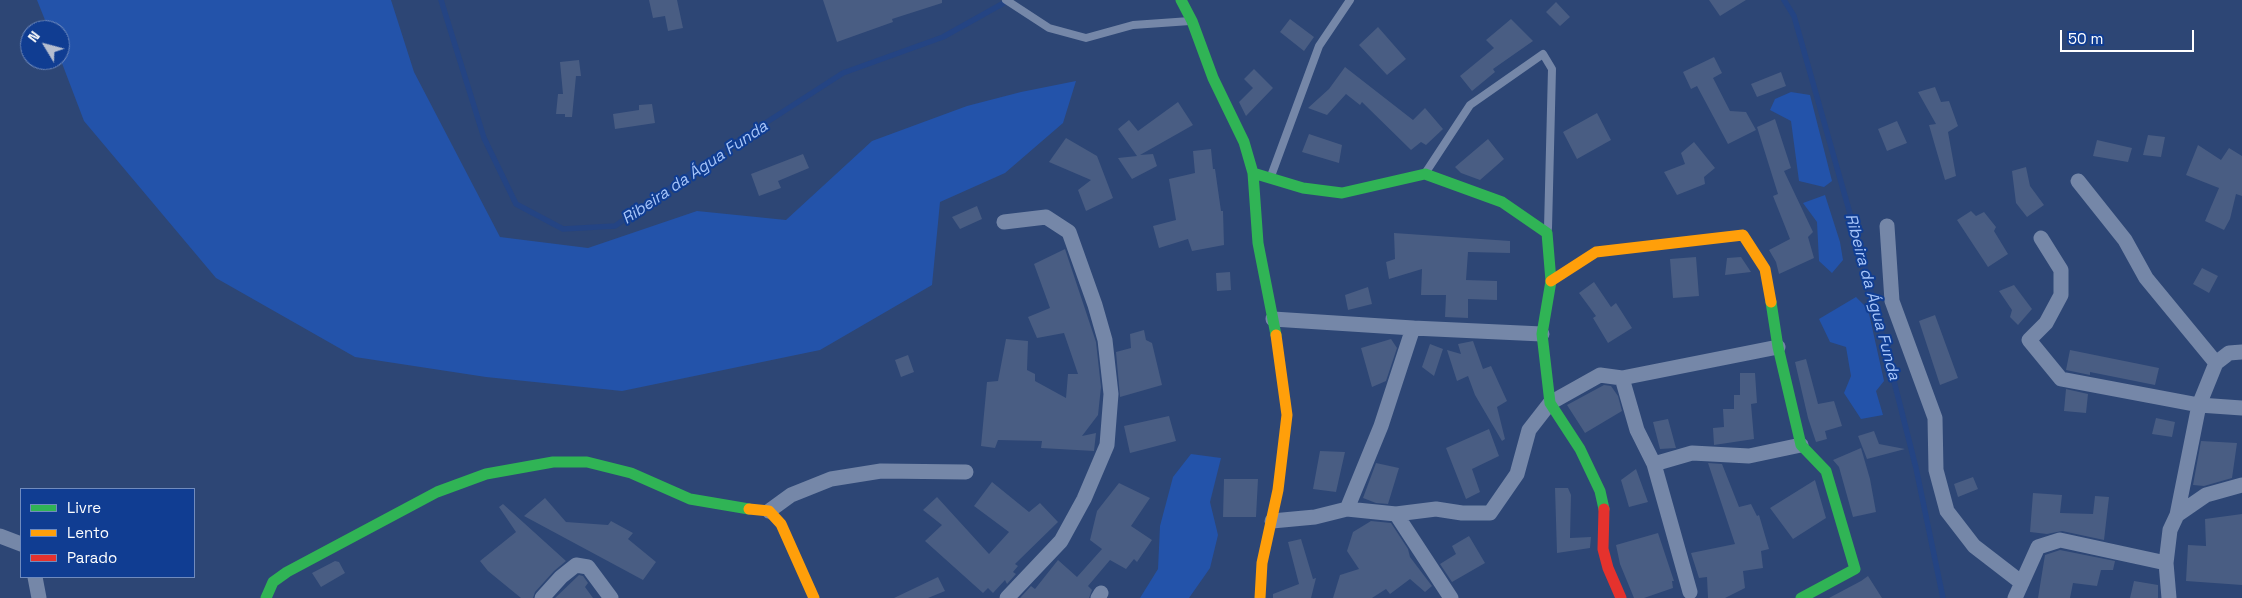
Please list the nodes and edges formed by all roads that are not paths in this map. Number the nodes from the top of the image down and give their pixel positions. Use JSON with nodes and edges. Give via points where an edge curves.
{"nodes":[{"id":1,"x":1006,"y":0,"type":"edge"},
{"id":2,"x":1181,"y":0,"type":"edge"},
{"id":3,"x":1350,"y":0,"type":"edge"},
{"id":4,"x":1192,"y":21,"type":"junction"},
{"id":5,"x":1253,"y":173,"type":"junction"},
{"id":6,"x":1425,"y":174,"type":"junction"},
{"id":7,"x":1270,"y":178,"type":"junction"},
{"id":8,"x":2078,"y":181,"type":"dead end"},
{"id":9,"x":1004,"y":222,"type":"dead end"},
{"id":10,"x":1887,"y":226,"type":"dead end"},
{"id":11,"x":1548,"y":233,"type":"junction"},
{"id":12,"x":2041,"y":238,"type":"dead end"},
{"id":13,"x":1552,"y":281,"type":"junction"},
{"id":14,"x":1273,"y":319,"type":"junction"},
{"id":15,"x":1413,"y":328,"type":"junction"},
{"id":16,"x":1542,"y":334,"type":"junction"},
{"id":17,"x":1778,"y":347,"type":"junction"},
{"id":18,"x":2242,"y":352,"type":"edge"},
{"id":19,"x":2216,"y":363,"type":"junction"},
{"id":20,"x":1622,"y":378,"type":"junction"},
{"id":21,"x":1550,"y":403,"type":"junction"},
{"id":22,"x":2200,"y":405,"type":"junction"},
{"id":23,"x":2242,"y":408,"type":"edge"},
{"id":24,"x":1802,"y":445,"type":"junction"},
{"id":25,"x":1654,"y":464,"type":"junction"},
{"id":26,"x":966,"y":472,"type":"dead end"},
{"id":27,"x":2242,"y":485,"type":"edge"},
{"id":28,"x":1347,"y":509,"type":"junction"},
{"id":29,"x":769,"y":511,"type":"junction"},
{"id":30,"x":1396,"y":514,"type":"junction"},
{"id":31,"x":2177,"y":515,"type":"junction"},
{"id":32,"x":1272,"y":521,"type":"junction"},
{"id":33,"x":0,"y":536,"type":"edge"},
{"id":34,"x":20,"y":544,"type":"edge"},
{"id":35,"x":2166,"y":563,"type":"junction"},
{"id":36,"x":35,"y":578,"type":"edge"},
{"id":37,"x":2022,"y":583,"type":"junction"},
{"id":38,"x":1690,"y":592,"type":"dead end"},
{"id":39,"x":39,"y":598,"type":"edge"},
{"id":40,"x":266,"y":598,"type":"edge"},
{"id":41,"x":542,"y":598,"type":"edge"},
{"id":42,"x":611,"y":598,"type":"edge"},
{"id":43,"x":814,"y":598,"type":"edge"},
{"id":44,"x":1006,"y":598,"type":"edge"},
{"id":45,"x":1260,"y":598,"type":"edge"},
{"id":46,"x":1452,"y":598,"type":"edge"},
{"id":47,"x":1621,"y":598,"type":"edge"},
{"id":48,"x":1801,"y":598,"type":"edge"},
{"id":49,"x":2015,"y":598,"type":"edge"},
{"id":50,"x":2168,"y":598,"type":"edge"}],
"edges":[{"from":1,"to":4,"type":"lane","via":[[1049,28],[1086,38],[1133,25]]},
{"from":2,"to":4,"type":"street"},
{"from":3,"to":7,"type":"lane","via":[[1319,46]]},
{"from":4,"to":5,"type":"street","via":[[1213,78],[1244,142]]},
{"from":5,"to":7,"type":"street"},
{"from":5,"to":14,"type":"street","via":[[1258,243]]},
{"from":6,"to":7,"type":"street","via":[[1342,193],[1303,188]]},
{"from":6,"to":11,"type":"street","via":[[1502,202]]},
{"from":6,"to":11,"type":"lane","via":[[1470,105],[1544,54],[1552,70]]},
{"from":8,"to":19,"type":"street","via":[[2125,240],[2146,278]]},
{"from":9,"to":44,"type":"street","via":[[1046,217],[1068,232],[1105,340],[1111,394],[1107,445],[1084,499],[1061,541]]},
{"from":10,"to":37,"type":"street","via":[[1892,301],[1935,418],[1936,470],[1947,511],[1974,546]]},
{"from":11,"to":13,"type":"street"},
{"from":12,"to":22,"type":"street","via":[[2060,270],[2061,295],[2046,323],[2029,340],[2061,379]]},
{"from":13,"to":16,"type":"street"},
{"from":13,"to":17,"type":"street","via":[[1596,252],[1743,235],[1765,269]]},
{"from":14,"to":15,"type":"street"},
{"from":14,"to":32,"type":"street","via":[[1287,415]]},
{"from":15,"to":16,"type":"street"},
{"from":15,"to":28,"type":"street","via":[[1381,426]]},
{"from":16,"to":21,"type":"street"},
{"from":17,"to":20,"type":"street"},
{"from":17,"to":24,"type":"street"},
{"from":18,"to":19,"type":"street","via":[[2229,353]]},
{"from":19,"to":22,"type":"street"},
{"from":20,"to":21,"type":"street","via":[[1600,375]]},
{"from":20,"to":25,"type":"street","via":[[1637,430]]},
{"from":21,"to":30,"type":"street","via":[[1530,430],[1517,474],[1490,513],[1436,509]]},
{"from":21,"to":47,"type":"street","via":[[1580,450],[1600,491],[1605,516],[1603,549]]},
{"from":22,"to":23,"type":"street"},
{"from":22,"to":31,"type":"street"},
{"from":24,"to":25,"type":"street","via":[[1749,456],[1692,453]]},
{"from":24,"to":48,"type":"street","via":[[1826,471],[1855,569]]},
{"from":25,"to":38,"type":"street"},
{"from":26,"to":29,"type":"street","via":[[880,471],[830,479],[791,495]]},
{"from":27,"to":31,"type":"street","via":[[2206,495]]},
{"from":28,"to":30,"type":"street"},
{"from":28,"to":32,"type":"street","via":[[1316,517]]},
{"from":29,"to":40,"type":"street","via":[[690,499],[631,473],[587,462],[553,462],[486,474],[437,492],[287,572],[273,582]]},
{"from":29,"to":43,"type":"street","via":[[781,524]]},
{"from":30,"to":46,"type":"street"},
{"from":31,"to":35,"type":"street","via":[[2170,530]]},
{"from":32,"to":45,"type":"street","via":[[1262,562]]},
{"from":33,"to":34,"type":"street"},
{"from":35,"to":37,"type":"street","via":[[2060,540],[2038,547]]},
{"from":35,"to":50,"type":"street"},
{"from":36,"to":39,"type":"street"},
{"from":37,"to":49,"type":"street"},
{"from":41,"to":42,"type":"street","via":[[576,565],[588,568]]}]}
